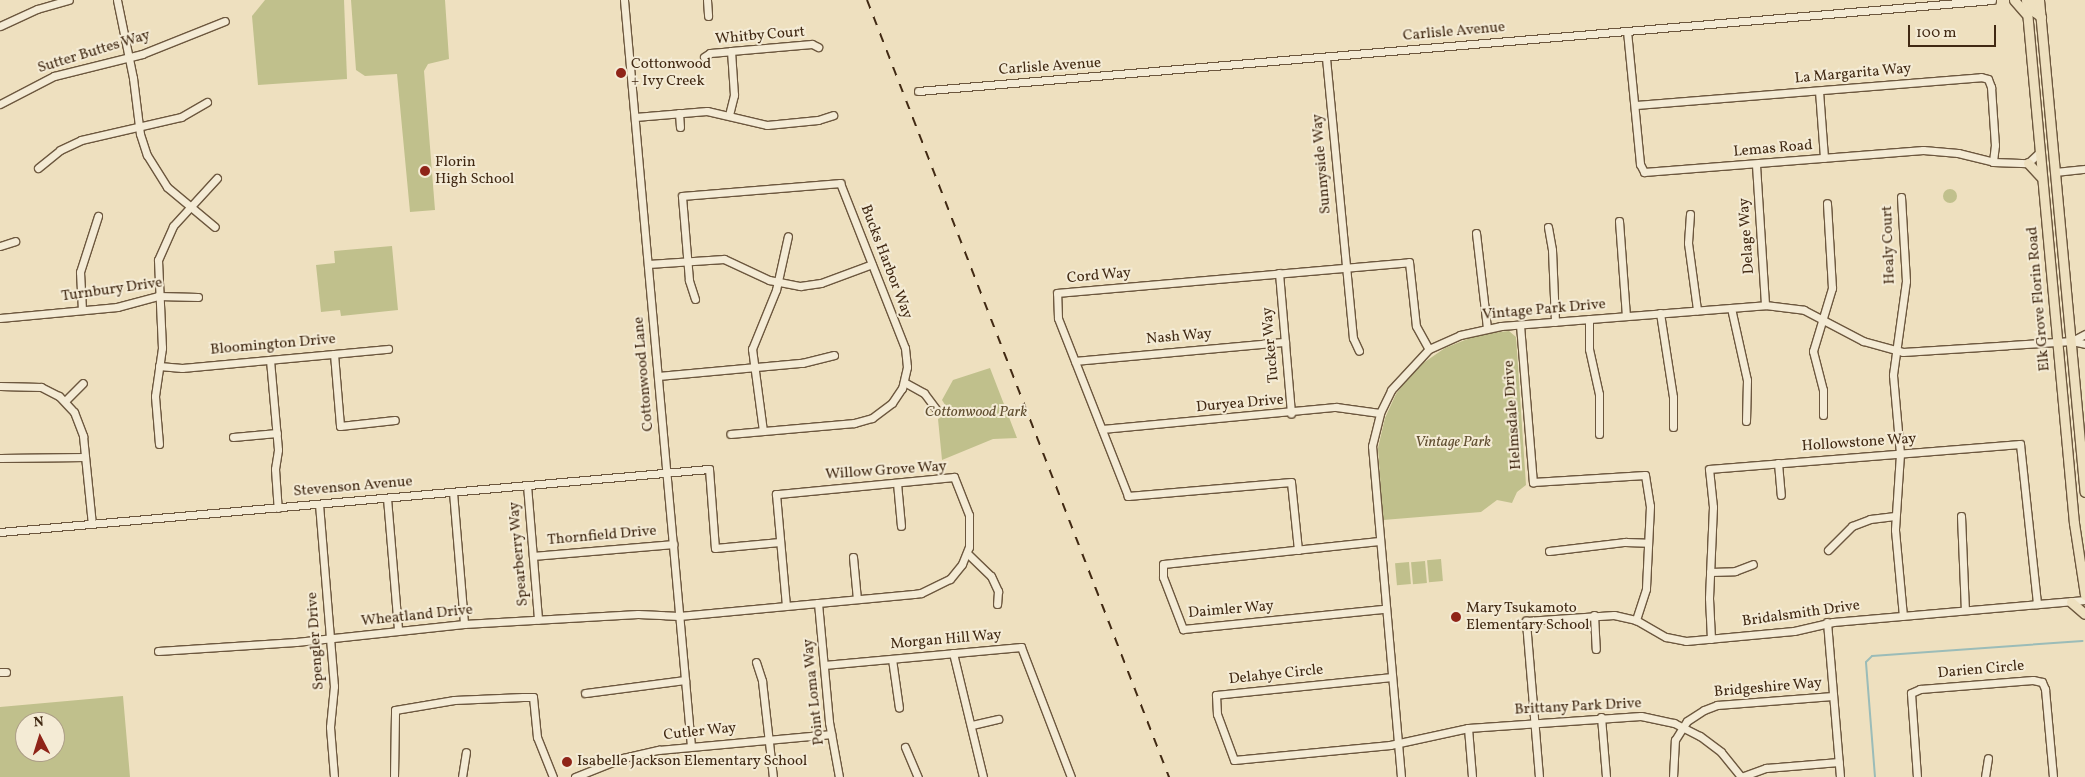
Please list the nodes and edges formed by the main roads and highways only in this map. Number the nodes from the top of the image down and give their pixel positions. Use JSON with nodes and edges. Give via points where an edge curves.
{"nodes":[{"id":1,"x":2014,"y":0,"type":"edge"},
{"id":2,"x":2026,"y":0,"type":"edge"},
{"id":3,"x":2032,"y":0,"type":"edge"},
{"id":4,"x":2039,"y":0,"type":"edge"},
{"id":5,"x":2028,"y":17,"type":"junction"},
{"id":6,"x":2041,"y":17,"type":"junction"},
{"id":7,"x":2028,"y":163,"type":"road end"},
{"id":8,"x":2043,"y":182,"type":"junction"},
{"id":9,"x":2085,"y":492,"type":"edge"},
{"id":10,"x":2084,"y":579,"type":"edge"},
{"id":11,"x":2085,"y":595,"type":"edge"},
{"id":12,"x":2071,"y":602,"type":"road end"},
{"id":13,"x":2085,"y":614,"type":"edge"}],
"edges":[{"from":1,"to":5,"type":"main road"},
{"from":2,"to":5,"type":"main road","name":"Elk Grove Florin Road"},
{"from":3,"to":6,"type":"main road","via":[[2035,12]]},
{"from":4,"to":6,"type":"main road","name":"Elk Grove Florin Road"},
{"from":5,"to":8,"type":"main road","name":"Elk Grove Florin Road"},
{"from":6,"to":9,"type":"main road","name":"Elk Grove Florin Road"},
{"from":7,"to":8,"type":"main road","via":[[2036,169]]},
{"from":8,"to":10,"type":"main road","name":"Elk Grove Florin Road","via":[[2057,342]]},
{"from":10,"to":11,"type":"main road","name":"Elk Grove Florin Road"},
{"from":12,"to":13,"type":"main road"}]}
